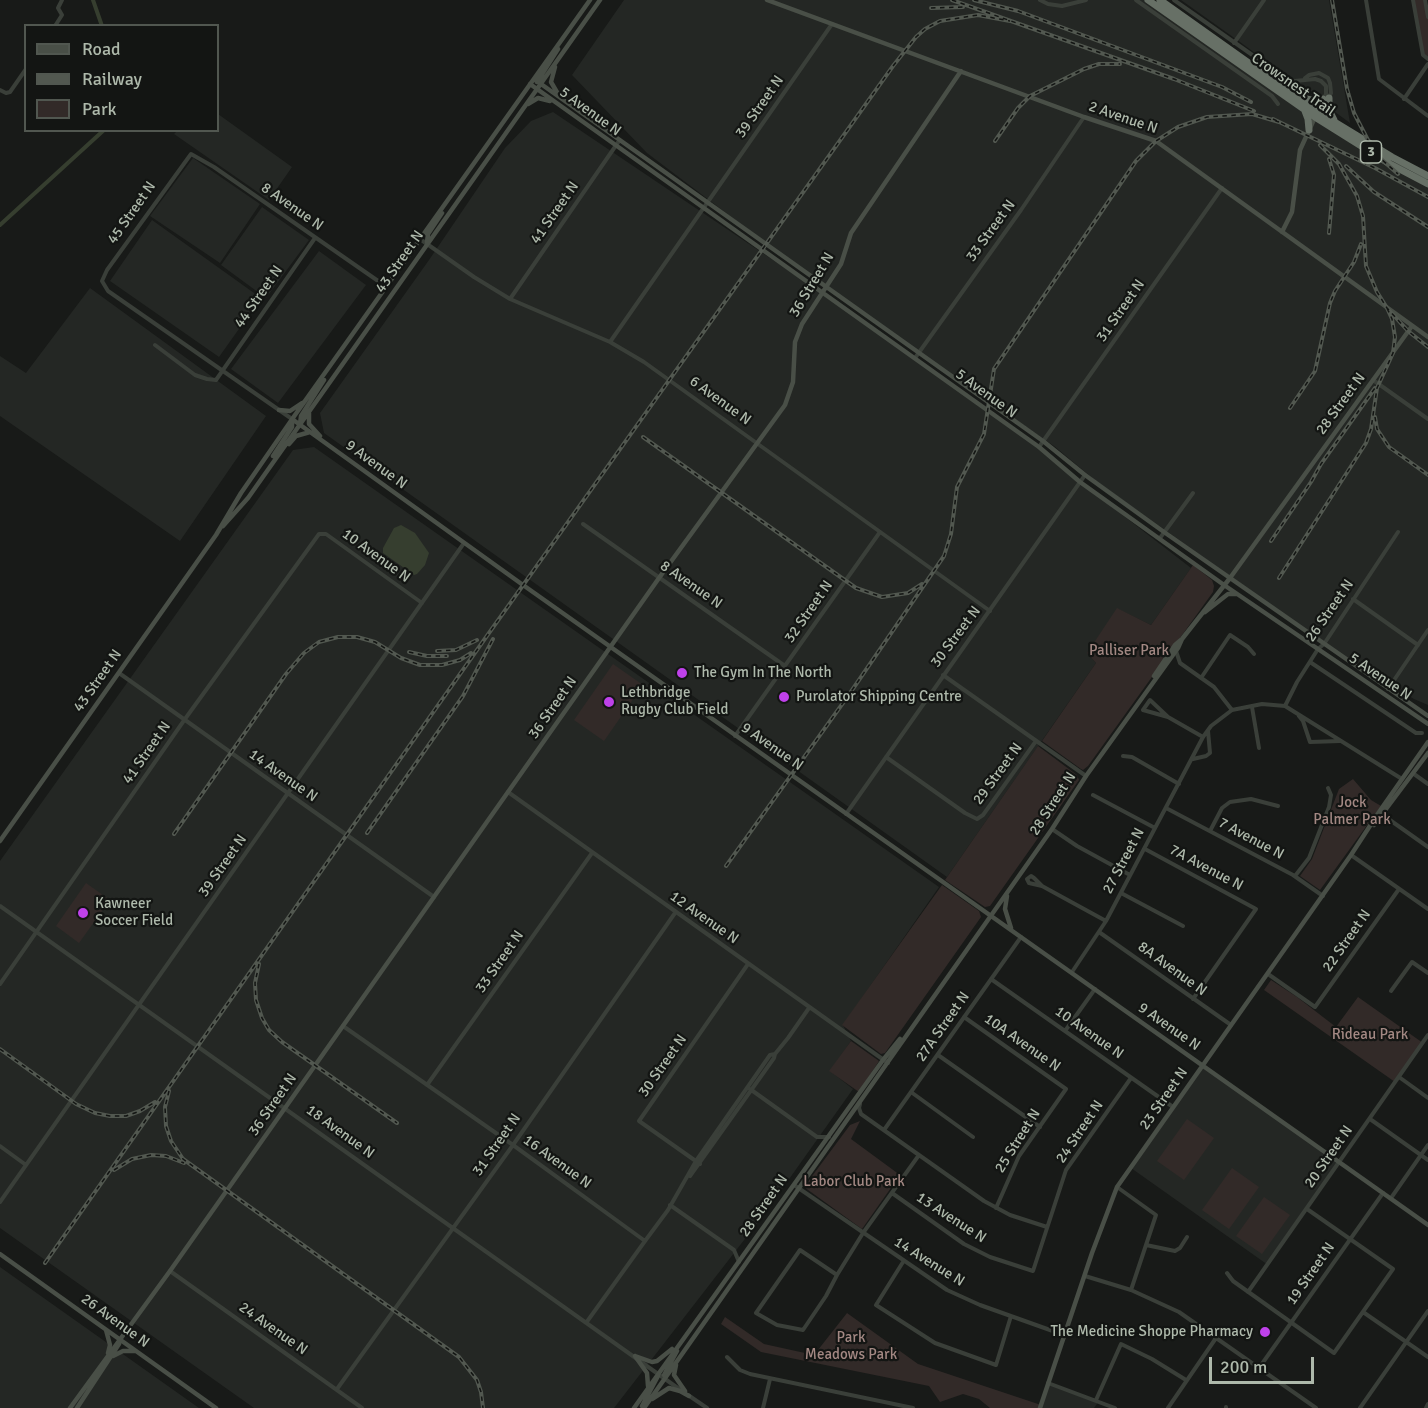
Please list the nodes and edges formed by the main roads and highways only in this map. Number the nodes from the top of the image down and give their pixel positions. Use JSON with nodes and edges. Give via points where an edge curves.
{"nodes":[{"id":1,"x":590,"y":0,"type":"edge"},
{"id":2,"x":600,"y":0,"type":"edge"},
{"id":3,"x":767,"y":0,"type":"edge"},
{"id":4,"x":1148,"y":0,"type":"edge"},
{"id":5,"x":1160,"y":0,"type":"edge"},
{"id":6,"x":560,"y":55,"type":"junction"},
{"id":7,"x":961,"y":71,"type":"junction"},
{"id":8,"x":535,"y":83,"type":"junction"},
{"id":9,"x":1293,"y":93,"type":"junction"},
{"id":10,"x":562,"y":98,"type":"junction"},
{"id":11,"x":524,"y":106,"type":"junction"},
{"id":12,"x":563,"y":108,"type":"junction"},
{"id":13,"x":1303,"y":109,"type":"junction"},
{"id":14,"x":1317,"y":114,"type":"junction"},
{"id":15,"x":1341,"y":126,"type":"junction"},
{"id":16,"x":1309,"y":130,"type":"junction"},
{"id":17,"x":618,"y":143,"type":"junction"},
{"id":18,"x":1428,"y":176,"type":"edge"},
{"id":19,"x":1428,"y":184,"type":"edge"},
{"id":20,"x":457,"y":187,"type":"junction"},
{"id":21,"x":1282,"y":232,"type":"junction"},
{"id":22,"x":427,"y":244,"type":"junction"},
{"id":23,"x":824,"y":290,"type":"junction"},
{"id":24,"x":1412,"y":326,"type":"junction"},
{"id":25,"x":1428,"y":337,"type":"edge"},
{"id":26,"x":916,"y":356,"type":"junction"},
{"id":27,"x":332,"y":363,"type":"junction"},
{"id":28,"x":308,"y":397,"type":"junction"},
{"id":29,"x":312,"y":407,"type":"junction"},
{"id":30,"x":279,"y":410,"type":"road end"},
{"id":31,"x":292,"y":419,"type":"junction"},
{"id":32,"x":300,"y":424,"type":"junction"},
{"id":33,"x":310,"y":432,"type":"junction"},
{"id":34,"x":328,"y":445,"type":"junction"},
{"id":35,"x":282,"y":449,"type":"junction"},
{"id":36,"x":263,"y":476,"type":"junction"},
{"id":37,"x":216,"y":535,"type":"junction"},
{"id":38,"x":1230,"y":578,"type":"junction"},
{"id":39,"x":1224,"y":585,"type":"junction"},
{"id":40,"x":1242,"y":596,"type":"junction"},
{"id":41,"x":1196,"y":620,"type":"junction"},
{"id":42,"x":1182,"y":639,"type":"junction"},
{"id":43,"x":610,"y":647,"type":"junction"},
{"id":44,"x":1147,"y":690,"type":"junction"},
{"id":45,"x":1427,"y":714,"type":"edge"},
{"id":46,"x":1428,"y":723,"type":"edge"},
{"id":47,"x":1428,"y":742,"type":"edge"},
{"id":48,"x":1428,"y":753,"type":"edge"},
{"id":49,"x":1381,"y":813,"type":"junction"},
{"id":50,"x":0,"y":841,"type":"edge"},
{"id":51,"x":1008,"y":891,"type":"junction"},
{"id":52,"x":991,"y":915,"type":"junction"},
{"id":53,"x":1012,"y":931,"type":"junction"},
{"id":54,"x":885,"y":1061,"type":"junction"},
{"id":55,"x":1203,"y":1065,"type":"junction"},
{"id":56,"x":796,"y":1186,"type":"junction"},
{"id":57,"x":1428,"y":1225,"type":"edge"},
{"id":58,"x":0,"y":1254,"type":"edge"},
{"id":59,"x":698,"y":1317,"type":"junction"},
{"id":60,"x":106,"y":1328,"type":"junction"},
{"id":61,"x":122,"y":1339,"type":"junction"},
{"id":62,"x":678,"y":1344,"type":"junction"},
{"id":63,"x":137,"y":1351,"type":"junction"},
{"id":64,"x":681,"y":1354,"type":"junction"},
{"id":65,"x":109,"y":1357,"type":"junction"},
{"id":66,"x":658,"y":1373,"type":"junction"},
{"id":67,"x":664,"y":1378,"type":"junction"},
{"id":68,"x":647,"y":1389,"type":"junction"},
{"id":69,"x":644,"y":1406,"type":"edge"},
{"id":70,"x":70,"y":1408,"type":"edge"},
{"id":71,"x":77,"y":1408,"type":"edge"},
{"id":72,"x":216,"y":1408,"type":"edge"},
{"id":73,"x":633,"y":1408,"type":"edge"},
{"id":74,"x":1040,"y":1408,"type":"edge"}],
"edges":[{"from":1,"to":8,"type":"main road","name":"43 Street N"},
{"from":2,"to":6,"type":"main road","name":"43 Street N"},
{"from":3,"to":7,"type":"main road","name":"2 Avenue N"},
{"from":4,"to":13,"type":"highway","name":"Crowsnest Trail","number":"3"},
{"from":5,"to":9,"type":"highway","name":"Crowsnest Trail","number":"3"},
{"from":6,"to":8,"type":"main road","name":"43 Street N"},
{"from":6,"to":10,"type":"main road","via":[[551,79]]},
{"from":7,"to":21,"type":"main road","name":"2 Avenue N","via":[[1156,141]]},
{"from":7,"to":23,"type":"main road","name":"36 Street N","via":[[851,233],[841,264]]},
{"from":8,"to":10,"type":"main road","name":"5 Avenue N"},
{"from":8,"to":11,"type":"main road","name":"43 Street N"},
{"from":8,"to":12,"type":"main road","name":"5 Avenue N"},
{"from":8,"to":20,"type":"main road","name":"43 Street N"},
{"from":9,"to":14,"type":"highway","name":"Crowsnest Trail","number":"3"},
{"from":9,"to":15,"type":"highway","via":[[1312,101],[1326,98],[1334,120]]},
{"from":10,"to":17,"type":"main road","name":"5 Avenue N"},
{"from":11,"to":12,"type":"main road","via":[[538,98]]},
{"from":11,"to":22,"type":"main road","name":"43 Street N"},
{"from":12,"to":17,"type":"main road","name":"5 Avenue N"},
{"from":13,"to":14,"type":"highway","name":"Crowsnest Trail","number":"3"},
{"from":13,"to":16,"type":"highway"},
{"from":14,"to":15,"type":"highway","name":"Crowsnest Trail","number":"3"},
{"from":14,"to":16,"type":"main road"},
{"from":14,"to":19,"type":"highway","name":"Crowsnest Trail","number":"3","via":[[1366,149]]},
{"from":15,"to":18,"type":"highway","name":"Crowsnest Trail","number":"3"},
{"from":16,"to":21,"type":"main road","via":[[1300,150],[1292,212]]},
{"from":17,"to":23,"type":"main road","name":"5 Avenue N"},
{"from":20,"to":22,"type":"main road","via":[[428,234]]},
{"from":20,"to":27,"type":"main road","name":"43 Street N"},
{"from":21,"to":24,"type":"main road","name":"2 Avenue N"},
{"from":22,"to":29,"type":"main road","name":"43 Street N"},
{"from":23,"to":26,"type":"main road","name":"5 Avenue N"},
{"from":23,"to":43,"type":"main road","name":"36 Street N","via":[[795,342],[793,382],[785,405]]},
{"from":24,"to":25,"type":"main road","name":"2 Avenue N"},
{"from":24,"to":38,"type":"main road","name":"28 Street N"},
{"from":26,"to":38,"type":"main road","name":"5 Avenue N","via":[[1043,441]]},
{"from":26,"to":39,"type":"main road","name":"5 Avenue N","via":[[1080,482]]},
{"from":27,"to":28,"type":"main road","name":"43 Street N"},
{"from":27,"to":32,"type":"main road"},
{"from":28,"to":30,"type":"main road","via":[[292,410]]},
{"from":28,"to":31,"type":"main road","name":"43 Street N"},
{"from":29,"to":32,"type":"main road","name":"43 Street N"},
{"from":29,"to":34,"type":"main road","via":[[309,424]]},
{"from":31,"to":32,"type":"main road","name":"9 Avenue N"},
{"from":31,"to":36,"type":"main road","via":[[292,427]]},
{"from":31,"to":37,"type":"main road","name":"43 Street N"},
{"from":32,"to":33,"type":"main road","name":"9 Avenue N"},
{"from":32,"to":35,"type":"main road","name":"43 Street N"},
{"from":33,"to":34,"type":"main road","name":"9 Avenue N"},
{"from":33,"to":35,"type":"main road","via":[[296,436]]},
{"from":34,"to":43,"type":"main road","name":"9 Avenue N"},
{"from":35,"to":36,"type":"main road","name":"43 Street N"},
{"from":36,"to":37,"type":"main road","name":"43 Street N"},
{"from":37,"to":50,"type":"main road","name":"43 Street N"},
{"from":38,"to":39,"type":"main road","name":"28 Street N"},
{"from":38,"to":45,"type":"main road","name":"5 Avenue N"},
{"from":39,"to":40,"type":"main road","name":"5 Avenue N"},
{"from":39,"to":41,"type":"main road","name":"28 Street N"},
{"from":40,"to":41,"type":"main road","via":[[1228,594]]},
{"from":40,"to":46,"type":"main road","name":"5 Avenue N"},
{"from":41,"to":42,"type":"main road","name":"28 Street N"},
{"from":42,"to":44,"type":"main road","name":"28 Street N"},
{"from":42,"to":44,"type":"main road","name":"28 Street N"},
{"from":43,"to":52,"type":"main road","name":"9 Avenue N"},
{"from":43,"to":61,"type":"main road","name":"36 Street N"},
{"from":44,"to":51,"type":"main road","name":"28 Street N"},
{"from":47,"to":49,"type":"main road","name":"23 Street N"},
{"from":48,"to":49,"type":"main road","name":"23 Street N"},
{"from":49,"to":55,"type":"main road","name":"23 Street N"},
{"from":51,"to":52,"type":"main road","name":"28 Street N"},
{"from":51,"to":53,"type":"main road","via":[[1005,909]]},
{"from":52,"to":53,"type":"main road","name":"9 Avenue N"},
{"from":52,"to":54,"type":"main road","name":"28 Street N"},
{"from":53,"to":55,"type":"main road","name":"9 Avenue N"},
{"from":54,"to":56,"type":"main road","name":"28 Street N"},
{"from":54,"to":56,"type":"main road","name":"28 Street N","via":[[846,1122]]},
{"from":55,"to":57,"type":"main road","name":"9 Avenue N"},
{"from":55,"to":74,"type":"main road","name":"23 Street N","via":[[1117,1187]]},
{"from":56,"to":59,"type":"main road","name":"28 Street N"},
{"from":56,"to":64,"type":"main road","name":"28 Street N"},
{"from":58,"to":60,"type":"main road","name":"26 Avenue N"},
{"from":59,"to":62,"type":"main road","name":"28 Street N"},
{"from":59,"to":67,"type":"main road"},
{"from":60,"to":61,"type":"main road","name":"26 Avenue N"},
{"from":60,"to":65,"type":"main road"},
{"from":61,"to":63,"type":"main road","name":"26 Avenue N"},
{"from":61,"to":65,"type":"main road","name":"36 Street N"},
{"from":62,"to":66,"type":"main road","name":"28 Street N"},
{"from":62,"to":68,"type":"main road","via":[[657,1361],[635,1356],[647,1372]]},
{"from":63,"to":65,"type":"main road"},
{"from":63,"to":72,"type":"main road","name":"26 Avenue N"},
{"from":64,"to":67,"type":"main road","name":"28 Street N"},
{"from":64,"to":69,"type":"main road","via":[[674,1375],[689,1396],[666,1389]]},
{"from":65,"to":70,"type":"main road","name":"36 Street N"},
{"from":65,"to":71,"type":"main road","name":"36 Street N"},
{"from":66,"to":68,"type":"main road","name":"28 Street N"},
{"from":66,"to":69,"type":"main road"},
{"from":67,"to":69,"type":"main road","name":"28 Street N"},
{"from":68,"to":73,"type":"main road","name":"28 Street N"}]}
